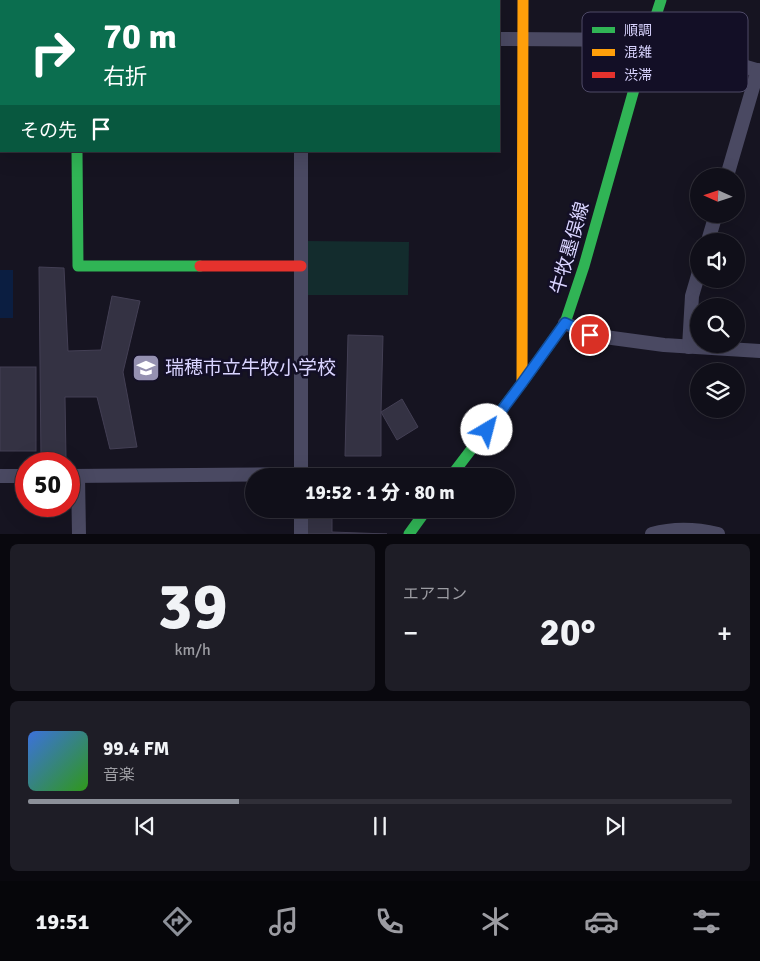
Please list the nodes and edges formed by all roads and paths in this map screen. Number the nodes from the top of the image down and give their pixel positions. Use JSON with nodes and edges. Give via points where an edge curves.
{"nodes":[{"id":1,"x":522,"y":0,"type":"edge"},
{"id":2,"x":661,"y":0,"type":"edge"},
{"id":3,"x":657,"y":12,"type":"edge"},
{"id":4,"x":500,"y":39,"type":"edge"},
{"id":5,"x":522,"y":39,"type":"junction"},
{"id":6,"x":582,"y":39,"type":"edge"},
{"id":7,"x":759,"y":71,"type":"edge"},
{"id":8,"x":633,"y":92,"type":"edge"},
{"id":9,"x":77,"y":152,"type":"edge"},
{"id":10,"x":301,"y":152,"type":"edge"},
{"id":11,"x":729,"y":168,"type":"edge"},
{"id":12,"x":301,"y":266,"type":"junction"},
{"id":13,"x":565,"y":323,"type":"junction"},
{"id":14,"x":690,"y":347,"type":"edge"},
{"id":15,"x":745,"y":349,"type":"edge"},
{"id":16,"x":760,"y":350,"type":"edge"},
{"id":17,"x":522,"y":383,"type":"junction"},
{"id":18,"x":301,"y":468,"type":"edge"},
{"id":19,"x":457,"y":468,"type":"edge"},
{"id":20,"x":245,"y":475,"type":"edge"},
{"id":21,"x":0,"y":476,"type":"edge"},
{"id":22,"x":15,"y":476,"type":"edge"},
{"id":23,"x":80,"y":476,"type":"edge"},
{"id":24,"x":78,"y":517,"type":"edge"},
{"id":25,"x":301,"y":518,"type":"edge"},
{"id":26,"x":421,"y":518,"type":"edge"},
{"id":27,"x":79,"y":534,"type":"edge"},
{"id":28,"x":301,"y":534,"type":"edge"},
{"id":29,"x":409,"y":534,"type":"edge"},
{"id":30,"x":652,"y":534,"type":"edge"},
{"id":31,"x":718,"y":534,"type":"edge"}],
"edges":[{"from":1,"to":5,"type":"street"},
{"from":2,"to":3,"type":"street","name":"牛牧墨俣線"},
{"from":4,"to":5,"type":"street"},
{"from":5,"to":6,"type":"street"},
{"from":5,"to":17,"type":"street"},
{"from":7,"to":11,"type":"street"},
{"from":8,"to":13,"type":"street","name":"牛牧墨俣線"},
{"from":9,"to":12,"type":"street","via":[[78,266]]},
{"from":10,"to":12,"type":"street"},
{"from":12,"to":18,"type":"street"},
{"from":13,"to":14,"type":"street","via":[[590,335]]},
{"from":13,"to":17,"type":"street","name":"牛牧墨俣線"},
{"from":15,"to":16,"type":"street"},
{"from":17,"to":19,"type":"street","name":"牛牧墨俣線"},
{"from":20,"to":23,"type":"street"},
{"from":21,"to":22,"type":"street"},
{"from":24,"to":27,"type":"street"},
{"from":25,"to":28,"type":"street"},
{"from":26,"to":29,"type":"street"},
{"from":30,"to":31,"type":"street","via":[[678,530]]}]}
